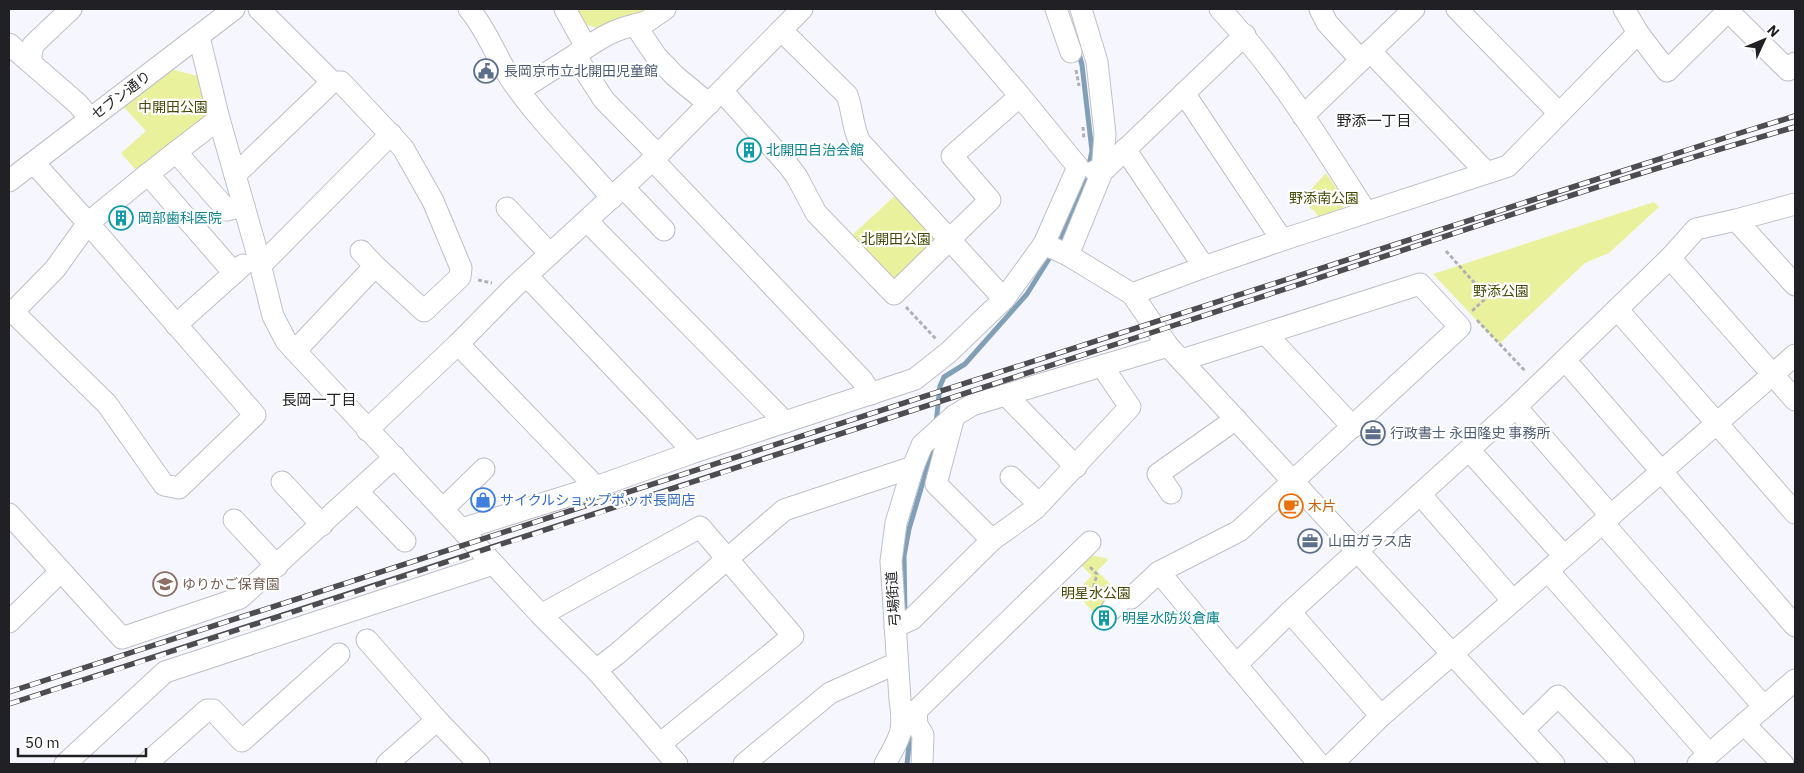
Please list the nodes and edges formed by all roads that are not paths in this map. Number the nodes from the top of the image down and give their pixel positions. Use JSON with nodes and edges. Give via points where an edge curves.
{"nodes":[{"id":1,"x":71,"y":9,"type":"edge"},
{"id":2,"x":234,"y":9,"type":"edge"},
{"id":3,"x":259,"y":9,"type":"edge"},
{"id":4,"x":469,"y":9,"type":"edge"},
{"id":5,"x":566,"y":9,"type":"edge"},
{"id":6,"x":665,"y":9,"type":"edge"},
{"id":7,"x":802,"y":9,"type":"edge"},
{"id":8,"x":946,"y":9,"type":"edge"},
{"id":9,"x":1056,"y":9,"type":"edge"},
{"id":10,"x":1081,"y":9,"type":"edge"},
{"id":11,"x":1220,"y":9,"type":"edge"},
{"id":12,"x":1320,"y":9,"type":"edge"},
{"id":13,"x":1414,"y":9,"type":"edge"},
{"id":14,"x":1457,"y":9,"type":"edge"},
{"id":15,"x":1624,"y":9,"type":"edge"},
{"id":16,"x":1727,"y":10,"type":"edge"},
{"id":17,"x":635,"y":25,"type":"junction"},
{"id":18,"x":781,"y":30,"type":"junction"},
{"id":19,"x":1638,"y":33,"type":"junction"},
{"id":20,"x":1245,"y":35,"type":"junction"},
{"id":21,"x":199,"y":37,"type":"junction"},
{"id":22,"x":9,"y":44,"type":"edge"},
{"id":23,"x":580,"y":51,"type":"junction"},
{"id":24,"x":1071,"y":52,"type":"road end"},
{"id":25,"x":1365,"y":56,"type":"junction"},
{"id":26,"x":30,"y":61,"type":"junction"},
{"id":27,"x":1795,"y":63,"type":"edge"},
{"id":28,"x":332,"y":82,"type":"junction"},
{"id":29,"x":520,"y":90,"type":"junction"},
{"id":30,"x":1184,"y":93,"type":"junction"},
{"id":31,"x":1020,"y":96,"type":"junction"},
{"id":32,"x":716,"y":98,"type":"junction"},
{"id":33,"x":1559,"y":113,"type":"junction"},
{"id":34,"x":1303,"y":116,"type":"junction"},
{"id":35,"x":90,"y":119,"type":"junction"},
{"id":36,"x":219,"y":119,"type":"junction"},
{"id":37,"x":391,"y":134,"type":"junction"},
{"id":38,"x":1125,"y":150,"type":"junction"},
{"id":39,"x":176,"y":152,"type":"junction"},
{"id":40,"x":656,"y":158,"type":"junction"},
{"id":41,"x":34,"y":162,"type":"junction"},
{"id":42,"x":1090,"y":170,"type":"junction"},
{"id":43,"x":1486,"y":172,"type":"junction"},
{"id":44,"x":148,"y":174,"type":"junction"},
{"id":45,"x":235,"y":175,"type":"junction"},
{"id":46,"x":9,"y":181,"type":"edge"},
{"id":47,"x":618,"y":192,"type":"junction"},
{"id":48,"x":1795,"y":204,"type":"edge"},
{"id":49,"x":244,"y":206,"type":"junction"},
{"id":50,"x":507,"y":208,"type":"dead end"},
{"id":51,"x":1366,"y":212,"type":"junction"},
{"id":52,"x":1736,"y":220,"type":"junction"},
{"id":53,"x":587,"y":221,"type":"junction"},
{"id":54,"x":88,"y":223,"type":"junction"},
{"id":55,"x":664,"y":230,"type":"dead end"},
{"id":56,"x":949,"y":240,"type":"junction"},
{"id":57,"x":1282,"y":240,"type":"junction"},
{"id":58,"x":1056,"y":249,"type":"junction"},
{"id":59,"x":361,"y":251,"type":"dead end"},
{"id":60,"x":550,"y":254,"type":"junction"},
{"id":61,"x":1670,"y":258,"type":"junction"},
{"id":62,"x":258,"y":259,"type":"junction"},
{"id":63,"x":376,"y":266,"type":"junction"},
{"id":64,"x":1204,"y":267,"type":"junction"},
{"id":65,"x":234,"y":273,"type":"junction"},
{"id":66,"x":520,"y":281,"type":"junction"},
{"id":67,"x":1795,"y":285,"type":"edge"},
{"id":68,"x":1132,"y":294,"type":"junction"},
{"id":69,"x":1004,"y":299,"type":"junction"},
{"id":70,"x":1617,"y":309,"type":"junction"},
{"id":71,"x":11,"y":310,"type":"edge"},
{"id":72,"x":176,"y":325,"type":"junction"},
{"id":73,"x":1266,"y":334,"type":"junction"},
{"id":74,"x":458,"y":344,"type":"junction"},
{"id":75,"x":295,"y":351,"type":"junction"},
{"id":76,"x":1175,"y":353,"type":"junction"},
{"id":77,"x":1795,"y":355,"type":"edge"},
{"id":78,"x":1565,"y":360,"type":"junction"},
{"id":79,"x":1102,"y":366,"type":"junction"},
{"id":80,"x":1772,"y":375,"type":"junction"},
{"id":81,"x":870,"y":394,"type":"junction"},
{"id":82,"x":1006,"y":395,"type":"junction"},
{"id":83,"x":1795,"y":400,"type":"edge"},
{"id":84,"x":1516,"y":406,"type":"junction"},
{"id":85,"x":1236,"y":419,"type":"junction"},
{"id":86,"x":785,"y":422,"type":"junction"},
{"id":87,"x":1717,"y":423,"type":"junction"},
{"id":88,"x":941,"y":426,"type":"junction"},
{"id":89,"x":1353,"y":427,"type":"junction"},
{"id":90,"x":367,"y":430,"type":"junction"},
{"id":91,"x":1469,"y":450,"type":"junction"},
{"id":92,"x":694,"y":452,"type":"junction"},
{"id":93,"x":395,"y":458,"type":"junction"},
{"id":94,"x":912,"y":467,"type":"junction"},
{"id":95,"x":1076,"y":467,"type":"junction"},
{"id":96,"x":484,"y":469,"type":"dead end"},
{"id":97,"x":1662,"y":471,"type":"junction"},
{"id":98,"x":1011,"y":477,"type":"dead end"},
{"id":99,"x":1293,"y":480,"type":"junction"},
{"id":100,"x":282,"y":482,"type":"dead end"},
{"id":101,"x":596,"y":488,"type":"junction"},
{"id":102,"x":358,"y":492,"type":"junction"},
{"id":103,"x":1171,"y":493,"type":"dead end"},
{"id":104,"x":1420,"y":494,"type":"junction"},
{"id":105,"x":1039,"y":504,"type":"junction"},
{"id":106,"x":443,"y":509,"type":"junction"},
{"id":107,"x":1795,"y":513,"type":"edge"},
{"id":108,"x":1607,"y":519,"type":"junction"},
{"id":109,"x":234,"y":520,"type":"dead end"},
{"id":110,"x":12,"y":524,"type":"edge"},
{"id":111,"x":322,"y":525,"type":"junction"},
{"id":112,"x":462,"y":529,"type":"junction"},
{"id":113,"x":992,"y":540,"type":"junction"},
{"id":114,"x":405,"y":541,"type":"dead end"},
{"id":115,"x":1090,"y":542,"type":"dead end"},
{"id":116,"x":1357,"y":550,"type":"junction"},
{"id":117,"x":1564,"y":556,"type":"junction"},
{"id":118,"x":728,"y":559,"type":"junction"},
{"id":119,"x":493,"y":564,"type":"junction"},
{"id":120,"x":277,"y":566,"type":"junction"},
{"id":121,"x":61,"y":571,"type":"junction"},
{"id":122,"x":1548,"y":571,"type":"junction"},
{"id":123,"x":1159,"y":572,"type":"junction"},
{"id":124,"x":1514,"y":601,"type":"junction"},
{"id":125,"x":1112,"y":609,"type":"dead end"},
{"id":126,"x":1290,"y":612,"type":"junction"},
{"id":127,"x":541,"y":615,"type":"junction"},
{"id":128,"x":9,"y":622,"type":"edge"},
{"id":129,"x":904,"y":623,"type":"junction"},
{"id":130,"x":1795,"y":626,"type":"edge"},
{"id":131,"x":367,"y":640,"type":"dead end"},
{"id":132,"x":339,"y":654,"type":"dead end"},
{"id":133,"x":1452,"y":654,"type":"junction"},
{"id":134,"x":897,"y":663,"type":"junction"},
{"id":135,"x":1236,"y":664,"type":"junction"},
{"id":136,"x":596,"y":670,"type":"junction"},
{"id":137,"x":1795,"y":680,"type":"edge"},
{"id":138,"x":1764,"y":707,"type":"junction"},
{"id":139,"x":909,"y":714,"type":"junction"},
{"id":140,"x":1382,"y":716,"type":"junction"},
{"id":141,"x":437,"y":720,"type":"junction"},
{"id":142,"x":1744,"y":724,"type":"junction"},
{"id":143,"x":1523,"y":730,"type":"junction"},
{"id":144,"x":660,"y":744,"type":"junction"},
{"id":145,"x":1703,"y":759,"type":"edge"},
{"id":146,"x":65,"y":764,"type":"edge"},
{"id":147,"x":146,"y":764,"type":"edge"},
{"id":148,"x":387,"y":764,"type":"edge"},
{"id":149,"x":479,"y":764,"type":"edge"},
{"id":150,"x":677,"y":764,"type":"edge"},
{"id":151,"x":744,"y":764,"type":"edge"},
{"id":152,"x":886,"y":764,"type":"edge"},
{"id":153,"x":922,"y":764,"type":"edge"},
{"id":154,"x":1320,"y":764,"type":"edge"},
{"id":155,"x":1332,"y":764,"type":"edge"},
{"id":156,"x":1554,"y":764,"type":"edge"},
{"id":157,"x":1624,"y":764,"type":"edge"},
{"id":158,"x":1783,"y":764,"type":"edge"}],
"edges":[{"from":1,"to":26,"type":"street","via":[[32,44]]},
{"from":2,"to":21,"type":"street","name":"セブン通り"},
{"from":3,"to":28,"type":"street"},
{"from":4,"to":29,"type":"street","via":[[480,21]]},
{"from":5,"to":23,"type":"street"},
{"from":6,"to":17,"type":"street","via":[[646,22]]},
{"from":7,"to":18,"type":"street"},
{"from":8,"to":31,"type":"street"},
{"from":9,"to":24,"type":"street"},
{"from":10,"to":42,"type":"street","via":[[1097,62],[1105,134]]},
{"from":11,"to":20,"type":"street"},
{"from":12,"to":25,"type":"street","via":[[1327,24]]},
{"from":13,"to":25,"type":"street"},
{"from":14,"to":33,"type":"street"},
{"from":15,"to":19,"type":"street"},
{"from":16,"to":19,"type":"street","via":[[1668,71]]},
{"from":16,"to":27,"type":"street","via":[[1788,70]]},
{"from":17,"to":23,"type":"street","via":[[601,37]]},
{"from":17,"to":32,"type":"street","via":[[675,76]]},
{"from":18,"to":32,"type":"street"},
{"from":18,"to":56,"type":"street","via":[[847,96],[854,132],[860,142]]},
{"from":19,"to":33,"type":"street"},
{"from":20,"to":30,"type":"street"},
{"from":20,"to":34,"type":"street"},
{"from":21,"to":35,"type":"street","name":"セブン通り"},
{"from":21,"to":36,"type":"street"},
{"from":22,"to":26,"type":"street"},
{"from":23,"to":29,"type":"street"},
{"from":23,"to":40,"type":"street","via":[[604,100]]},
{"from":25,"to":34,"type":"street"},
{"from":25,"to":43,"type":"street"},
{"from":26,"to":35,"type":"street"},
{"from":28,"to":37,"type":"street","via":[[341,82]]},
{"from":28,"to":45,"type":"street"},
{"from":29,"to":47,"type":"street","via":[[543,120]]},
{"from":30,"to":38,"type":"street"},
{"from":30,"to":57,"type":"street"},
{"from":31,"to":42,"type":"street"},
{"from":31,"to":56,"type":"street","via":[[952,156],[990,200]]},
{"from":32,"to":40,"type":"street"},
{"from":32,"to":56,"type":"street","via":[[788,165],[816,213],[894,294]]},
{"from":33,"to":43,"type":"street","via":[[1508,166]]},
{"from":34,"to":51,"type":"street"},
{"from":35,"to":41,"type":"street","name":"セブン通り"},
{"from":36,"to":39,"type":"street"},
{"from":36,"to":45,"type":"street"},
{"from":37,"to":62,"type":"street"},
{"from":37,"to":63,"type":"street","via":[[403,148],[433,201],[461,268],[460,277],[424,311]]},
{"from":38,"to":42,"type":"street"},
{"from":38,"to":64,"type":"street"},
{"from":39,"to":44,"type":"street"},
{"from":39,"to":49,"type":"street","via":[[226,210]]},
{"from":40,"to":47,"type":"street"},
{"from":40,"to":81,"type":"street","via":[[862,380]]},
{"from":41,"to":46,"type":"street","name":"セブン通り"},
{"from":41,"to":54,"type":"street"},
{"from":42,"to":58,"type":"street"},
{"from":43,"to":51,"type":"street"},
{"from":44,"to":54,"type":"street"},
{"from":44,"to":65,"type":"street"},
{"from":45,"to":49,"type":"street"},
{"from":47,"to":53,"type":"street"},
{"from":47,"to":55,"type":"street"},
{"from":48,"to":52,"type":"street"},
{"from":49,"to":62,"type":"street"},
{"from":50,"to":60,"type":"street"},
{"from":51,"to":57,"type":"street"},
{"from":52,"to":61,"type":"street","via":[[1696,229]]},
{"from":52,"to":67,"type":"street"},
{"from":53,"to":60,"type":"street"},
{"from":53,"to":86,"type":"street"},
{"from":54,"to":71,"type":"street","via":[[55,268]]},
{"from":54,"to":72,"type":"street"},
{"from":56,"to":69,"type":"street"},
{"from":57,"to":64,"type":"street"},
{"from":58,"to":68,"type":"street"},
{"from":58,"to":69,"type":"street"},
{"from":59,"to":63,"type":"street"},
{"from":60,"to":66,"type":"street"},
{"from":61,"to":70,"type":"street"},
{"from":61,"to":80,"type":"street"},
{"from":62,"to":65,"type":"street"},
{"from":62,"to":75,"type":"street","via":[[273,316]]},
{"from":63,"to":75,"type":"street"},
{"from":64,"to":68,"type":"street"},
{"from":65,"to":72,"type":"street"},
{"from":66,"to":74,"type":"street"},
{"from":66,"to":92,"type":"street"},
{"from":68,"to":76,"type":"street"},
{"from":69,"to":81,"type":"street","via":[[949,352],[915,379]]},
{"from":70,"to":78,"type":"street"},
{"from":70,"to":87,"type":"street"},
{"from":71,"to":72,"type":"street","via":[[107,404],[164,485],[179,488],[255,415]]},
{"from":73,"to":76,"type":"street"},
{"from":73,"to":89,"type":"street"},
{"from":73,"to":89,"type":"street","via":[[1420,284],[1464,318],[1460,327]]},
{"from":74,"to":90,"type":"street"},
{"from":74,"to":101,"type":"street"},
{"from":75,"to":90,"type":"street"},
{"from":76,"to":79,"type":"street"},
{"from":76,"to":85,"type":"street"},
{"from":77,"to":80,"type":"street"},
{"from":78,"to":84,"type":"street"},
{"from":78,"to":97,"type":"street"},
{"from":79,"to":82,"type":"street"},
{"from":79,"to":95,"type":"street","via":[[1130,407]]},
{"from":80,"to":83,"type":"street"},
{"from":80,"to":87,"type":"street"},
{"from":81,"to":86,"type":"street"},
{"from":82,"to":88,"type":"street","via":[[972,405]]},
{"from":82,"to":95,"type":"street"},
{"from":84,"to":91,"type":"street"},
{"from":84,"to":108,"type":"street"},
{"from":85,"to":99,"type":"street"},
{"from":85,"to":103,"type":"street","via":[[1158,474]]},
{"from":86,"to":92,"type":"street"},
{"from":87,"to":97,"type":"street"},
{"from":87,"to":107,"type":"street"},
{"from":88,"to":94,"type":"street","name":"弓場街道","via":[[922,445]]},
{"from":88,"to":113,"type":"street","via":[[936,484]]},
{"from":89,"to":99,"type":"street"},
{"from":90,"to":93,"type":"street"},
{"from":91,"to":104,"type":"street"},
{"from":91,"to":117,"type":"street"},
{"from":92,"to":101,"type":"street"},
{"from":93,"to":102,"type":"street"},
{"from":93,"to":106,"type":"street"},
{"from":94,"to":118,"type":"street","via":[[784,510]]},
{"from":94,"to":129,"type":"street","name":"弓場街道","via":[[896,523],[891,561]]},
{"from":95,"to":105,"type":"street"},
{"from":96,"to":106,"type":"street"},
{"from":97,"to":108,"type":"street"},
{"from":97,"to":130,"type":"street"},
{"from":98,"to":105,"type":"street"},
{"from":99,"to":116,"type":"street"},
{"from":99,"to":123,"type":"street","via":[[1238,531]]},
{"from":100,"to":111,"type":"street"},
{"from":101,"to":112,"type":"street"},
{"from":102,"to":111,"type":"street"},
{"from":102,"to":114,"type":"street"},
{"from":104,"to":116,"type":"street"},
{"from":104,"to":124,"type":"street"},
{"from":105,"to":113,"type":"street"},
{"from":106,"to":112,"type":"street"},
{"from":108,"to":117,"type":"street"},
{"from":108,"to":138,"type":"street"},
{"from":109,"to":120,"type":"street"},
{"from":110,"to":121,"type":"street"},
{"from":111,"to":120,"type":"street"},
{"from":112,"to":119,"type":"street"},
{"from":113,"to":129,"type":"street"},
{"from":115,"to":139,"type":"street"},
{"from":116,"to":126,"type":"street"},
{"from":116,"to":133,"type":"street"},
{"from":117,"to":122,"type":"street"},
{"from":118,"to":127,"type":"street","via":[[700,526]]},
{"from":118,"to":136,"type":"street"},
{"from":118,"to":144,"type":"street","via":[[794,636]]},
{"from":119,"to":127,"type":"street"},
{"from":119,"to":146,"type":"street","via":[[165,672]]},
{"from":120,"to":121,"type":"street","via":[[240,598],[122,638]]},
{"from":121,"to":128,"type":"street"},
{"from":122,"to":124,"type":"street"},
{"from":122,"to":145,"type":"street"},
{"from":123,"to":125,"type":"street","via":[[1131,598],[1123,598]]},
{"from":123,"to":135,"type":"street"},
{"from":124,"to":133,"type":"street"},
{"from":126,"to":135,"type":"street"},
{"from":126,"to":140,"type":"street"},
{"from":127,"to":136,"type":"street"},
{"from":129,"to":134,"type":"street","name":"弓場街道"},
{"from":131,"to":141,"type":"street"},
{"from":132,"to":147,"type":"street","via":[[242,741],[213,710],[207,710]]},
{"from":133,"to":140,"type":"street"},
{"from":133,"to":143,"type":"street"},
{"from":134,"to":139,"type":"street","name":"弓場街道"},
{"from":134,"to":151,"type":"street","via":[[830,693]]},
{"from":135,"to":154,"type":"street"},
{"from":136,"to":144,"type":"street"},
{"from":137,"to":138,"type":"street"},
{"from":138,"to":142,"type":"street"},
{"from":139,"to":152,"type":"street","name":"弓場街道"},
{"from":139,"to":153,"type":"street","via":[[923,735]]},
{"from":140,"to":155,"type":"street"},
{"from":141,"to":148,"type":"street"},
{"from":141,"to":149,"type":"street"},
{"from":142,"to":145,"type":"street"},
{"from":142,"to":158,"type":"street"},
{"from":143,"to":156,"type":"street"},
{"from":143,"to":157,"type":"street","via":[[1558,696]]},
{"from":144,"to":150,"type":"street"}]}
